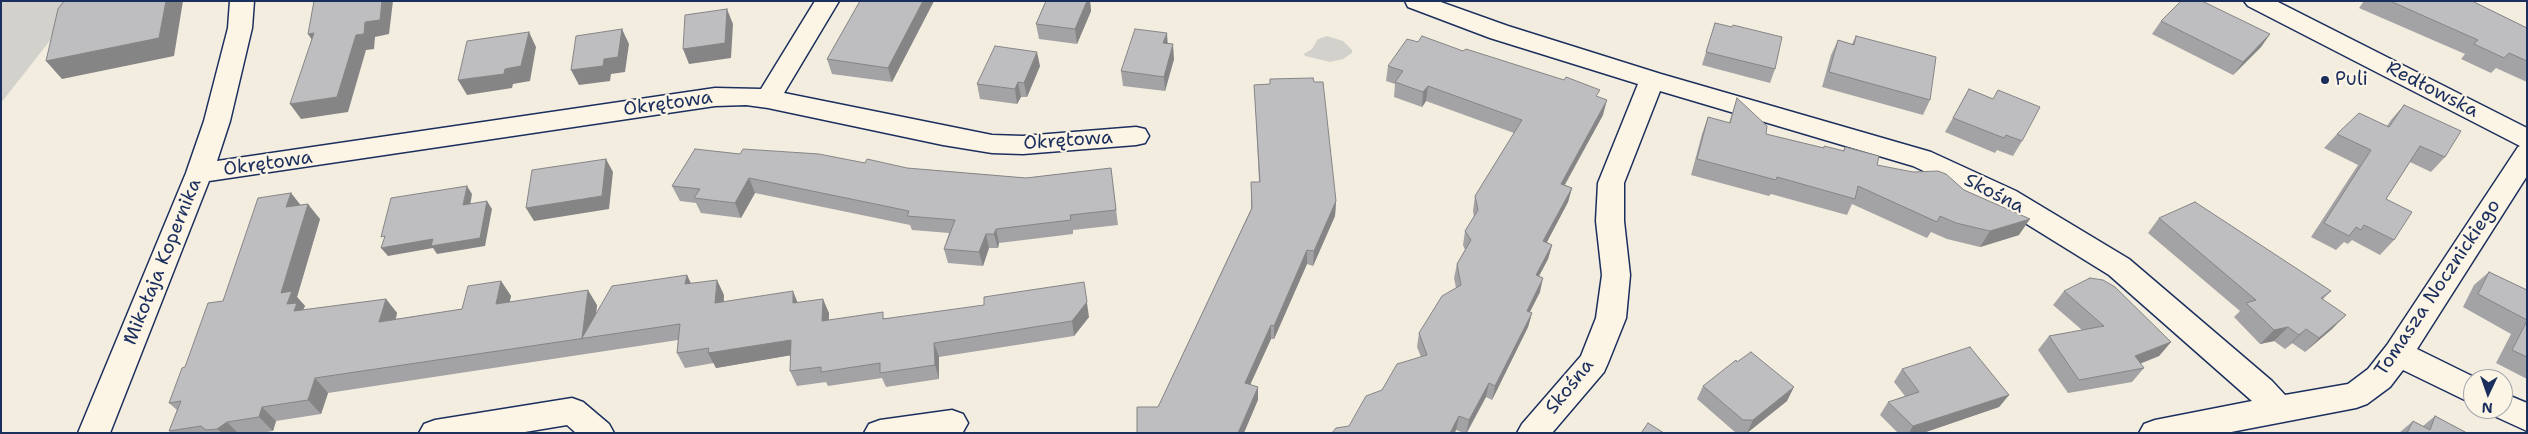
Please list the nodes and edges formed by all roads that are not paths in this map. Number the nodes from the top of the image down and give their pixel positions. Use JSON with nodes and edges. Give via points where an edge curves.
{"nodes":[{"id":1,"x":242,"y":1,"type":"edge"},
{"id":2,"x":827,"y":1,"type":"edge"},
{"id":3,"x":2256,"y":1,"type":"edge"},
{"id":4,"x":1416,"y":2,"type":"edge"},
{"id":5,"x":1652,"y":80,"type":"junction"},
{"id":6,"x":768,"y":99,"type":"junction"},
{"id":7,"x":1136,"y":136,"type":"dead end"},
{"id":8,"x":2527,"y":139,"type":"edge"},
{"id":9,"x":2527,"y":154,"type":"edge"},
{"id":10,"x":200,"y":173,"type":"junction"},
{"id":11,"x":2398,"y":354,"type":"junction"},
{"id":12,"x":2463,"y":386,"type":"edge"},
{"id":13,"x":2280,"y":410,"type":"junction"},
{"id":14,"x":2513,"y":411,"type":"edge"},
{"id":15,"x":2527,"y":418,"type":"edge"},
{"id":16,"x":952,"y":423,"type":"dead end"},
{"id":17,"x":94,"y":433,"type":"edge"},
{"id":18,"x":435,"y":433,"type":"edge"},
{"id":19,"x":598,"y":433,"type":"edge"},
{"id":20,"x":880,"y":433,"type":"edge"},
{"id":21,"x":1533,"y":433,"type":"edge"},
{"id":22,"x":2156,"y":433,"type":"edge"}],
"edges":[{"from":1,"to":10,"type":"street","name":"Mikołaja Kopernika","via":[[240,28],[218,122]]},
{"from":2,"to":6,"type":"street"},
{"from":3,"to":8,"type":"street","name":"Redłowska"},
{"from":4,"to":5,"type":"street","name":"Skośna"},
{"from":5,"to":13,"type":"street","name":"Skośna","via":[[1922,159],[2006,198],[2119,267]]},
{"from":5,"to":21,"type":"street","name":"Skośna","via":[[1611,183],[1610,221],[1616,275],[1611,318],[1593,363]]},
{"from":6,"to":7,"type":"street","name":"Okrętowa","via":[[992,144],[1023,145]]},
{"from":6,"to":10,"type":"street","name":"Okrętowa","via":[[714,97]]},
{"from":9,"to":11,"type":"street","name":"Tomasza Nocznickiego"},
{"from":10,"to":17,"type":"street","name":"Mikołaja Kopernika"},
{"from":11,"to":12,"type":"street"},
{"from":11,"to":13,"type":"street","name":"Tomasza Nocznickiego","via":[[2379,378],[2356,395]]},
{"from":13,"to":22,"type":"street","name":"Tomasza Nocznickiego"},
{"from":14,"to":15,"type":"street"},
{"from":16,"to":20,"type":"street"},
{"from":18,"to":19,"type":"street","via":[[572,411]]}]}
